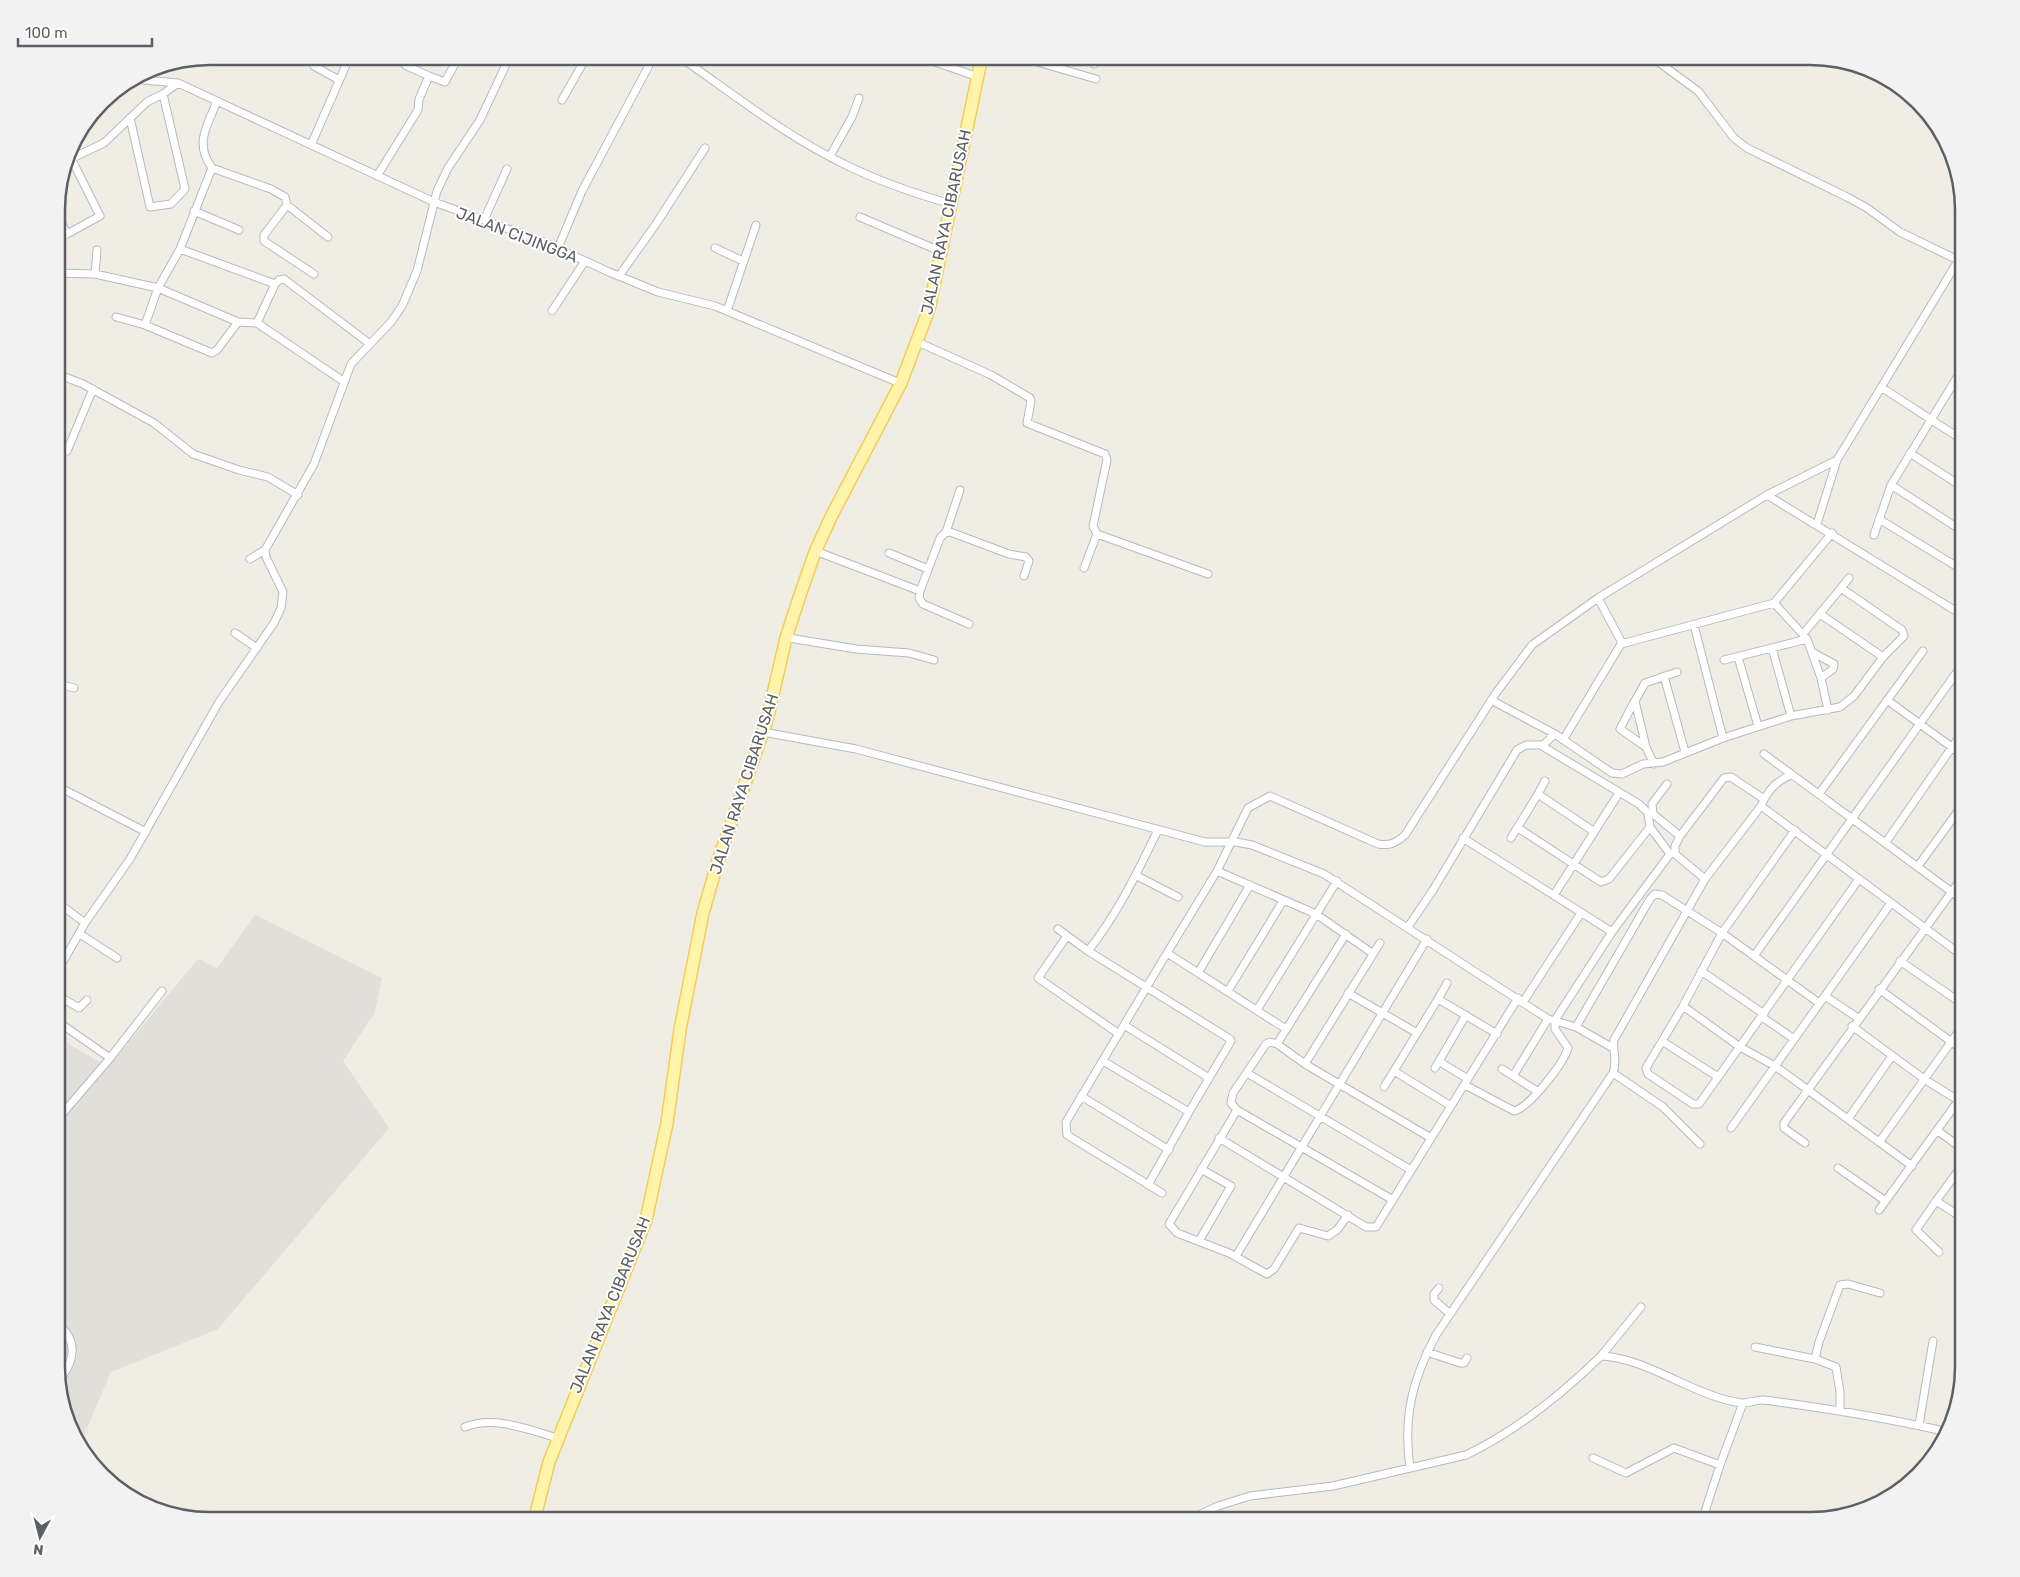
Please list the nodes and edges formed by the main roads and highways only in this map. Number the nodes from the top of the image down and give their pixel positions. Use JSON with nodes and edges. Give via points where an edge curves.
{"nodes":[{"id":1,"x":981,"y":65,"type":"edge"},
{"id":2,"x":982,"y":65,"type":"edge"},
{"id":3,"x":902,"y":384,"type":"junction"},
{"id":4,"x":774,"y":699,"type":"junction"},
{"id":5,"x":765,"y":732,"type":"junction"},
{"id":6,"x":538,"y":1512,"type":"edge"},
{"id":7,"x":539,"y":1512,"type":"edge"}],
"edges":[{"from":1,"to":3,"type":"main road","name":"JALAN RAYA CIBARUSAH","via":[[929,309]]},
{"from":2,"to":3,"type":"main road","name":"JALAN RAYA CIBARUSAH","via":[[937,293]]},
{"from":3,"to":4,"type":"main road","name":"JALAN RAYA CIBARUSAH","via":[[818,552]]},
{"from":3,"to":4,"type":"main road","name":"JALAN RAYA CIBARUSAH","via":[[815,552],[786,638]]},
{"from":4,"to":5,"type":"main road","name":"JALAN RAYA CIBARUSAH"},
{"from":5,"to":6,"type":"main road","name":"JALAN RAYA CIBARUSAH","via":[[718,861],[701,921],[681,1021],[667,1123],[646,1220],[558,1438],[543,1482]]},
{"from":5,"to":7,"type":"main road","name":"JALAN RAYA CIBARUSAH","via":[[706,914],[689,994],[670,1124],[649,1221],[558,1447]]}]}
